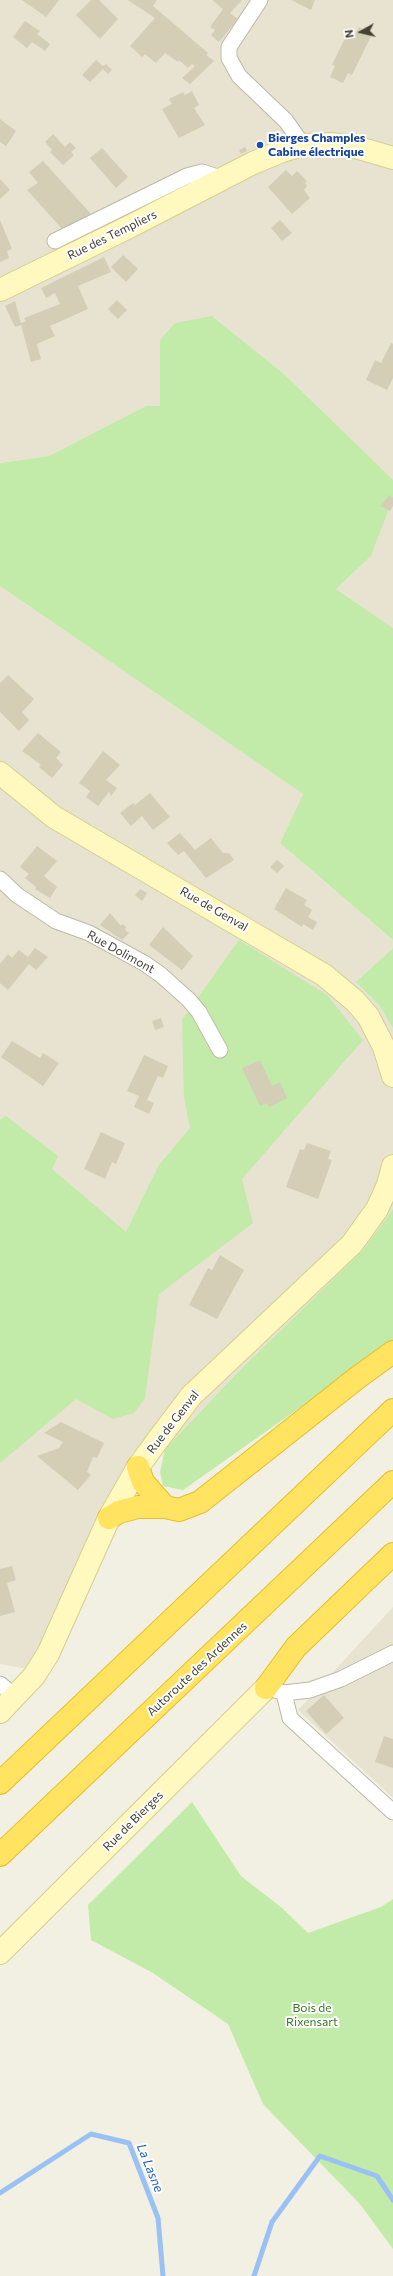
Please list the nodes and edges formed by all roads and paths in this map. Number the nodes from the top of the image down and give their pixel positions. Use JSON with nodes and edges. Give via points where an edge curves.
{"nodes":[{"id":1,"x":260,"y":0,"type":"edge"},
{"id":2,"x":303,"y":145,"type":"junction"},
{"id":3,"x":393,"y":158,"type":"edge"},
{"id":4,"x":224,"y":179,"type":"junction"},
{"id":5,"x":55,"y":241,"type":"dead end"},
{"id":6,"x":0,"y":290,"type":"edge"},
{"id":7,"x":0,"y":773,"type":"edge"},
{"id":8,"x":0,"y":879,"type":"edge"},
{"id":9,"x":220,"y":1050,"type":"dead end"},
{"id":10,"x":393,"y":1076,"type":"edge"},
{"id":11,"x":393,"y":1166,"type":"edge"},
{"id":12,"x":393,"y":1352,"type":"edge"},
{"id":13,"x":393,"y":1410,"type":"edge"},
{"id":14,"x":138,"y":1467,"type":"junction"},
{"id":15,"x":393,"y":1482,"type":"edge"},
{"id":16,"x":165,"y":1507,"type":"junction"},
{"id":17,"x":109,"y":1518,"type":"junction"},
{"id":18,"x":393,"y":1554,"type":"edge"},
{"id":19,"x":393,"y":1653,"type":"edge"},
{"id":20,"x":7,"y":1690,"type":"edge"},
{"id":21,"x":275,"y":1691,"type":"junction"},
{"id":22,"x":0,"y":1712,"type":"edge"},
{"id":23,"x":0,"y":1783,"type":"edge"},
{"id":24,"x":393,"y":1812,"type":"edge"},
{"id":25,"x":0,"y":1855,"type":"edge"},
{"id":26,"x":0,"y":1953,"type":"edge"}],
"edges":[{"from":1,"to":2,"type":"street","via":[[229,48],[229,58],[239,76],[286,121]]},
{"from":2,"to":3,"type":"street","name":"Rue des Templiers","via":[[333,144],[359,148]]},
{"from":2,"to":4,"type":"street","name":"Rue des Templiers","via":[[253,163]]},
{"from":4,"to":5,"type":"street","name":"Rue des Templiers","via":[[202,172],[188,176]]},
{"from":4,"to":6,"type":"street","name":"Rue des Templiers"},
{"from":7,"to":10,"type":"street","name":"Rue de Genval","via":[[54,817],[324,975],[355,1001],[368,1016],[384,1047]]},
{"from":8,"to":9,"type":"street","name":"Rue Dolimont","via":[[17,895],[56,921],[89,934],[144,963],[161,975],[199,1012]]},
{"from":11,"to":14,"type":"street","name":"Rue de Genval","via":[[377,1209],[352,1244],[191,1396]]},
{"from":12,"to":16,"type":"highway","via":[[200,1502],[179,1510]]},
{"from":13,"to":23,"type":"highway"},
{"from":14,"to":16,"type":"highway","via":[[143,1482]]},
{"from":14,"to":17,"type":"street","name":"Rue de Genval"},
{"from":15,"to":25,"type":"highway","name":"Autoroute des Ardennes"},
{"from":16,"to":17,"type":"highway","via":[[138,1507],[119,1512]]},
{"from":17,"to":20,"type":"street","name":"Rue de Genval","via":[[48,1654],[34,1676]]},
{"from":18,"to":21,"type":"highway","via":[[296,1647]]},
{"from":19,"to":21,"type":"street","via":[[310,1690]]},
{"from":20,"to":22,"type":"street","name":"Rue de Genval"},
{"from":21,"to":24,"type":"street","via":[[290,1718]]},
{"from":21,"to":26,"type":"street","name":"Rue de Bierges"}]}
